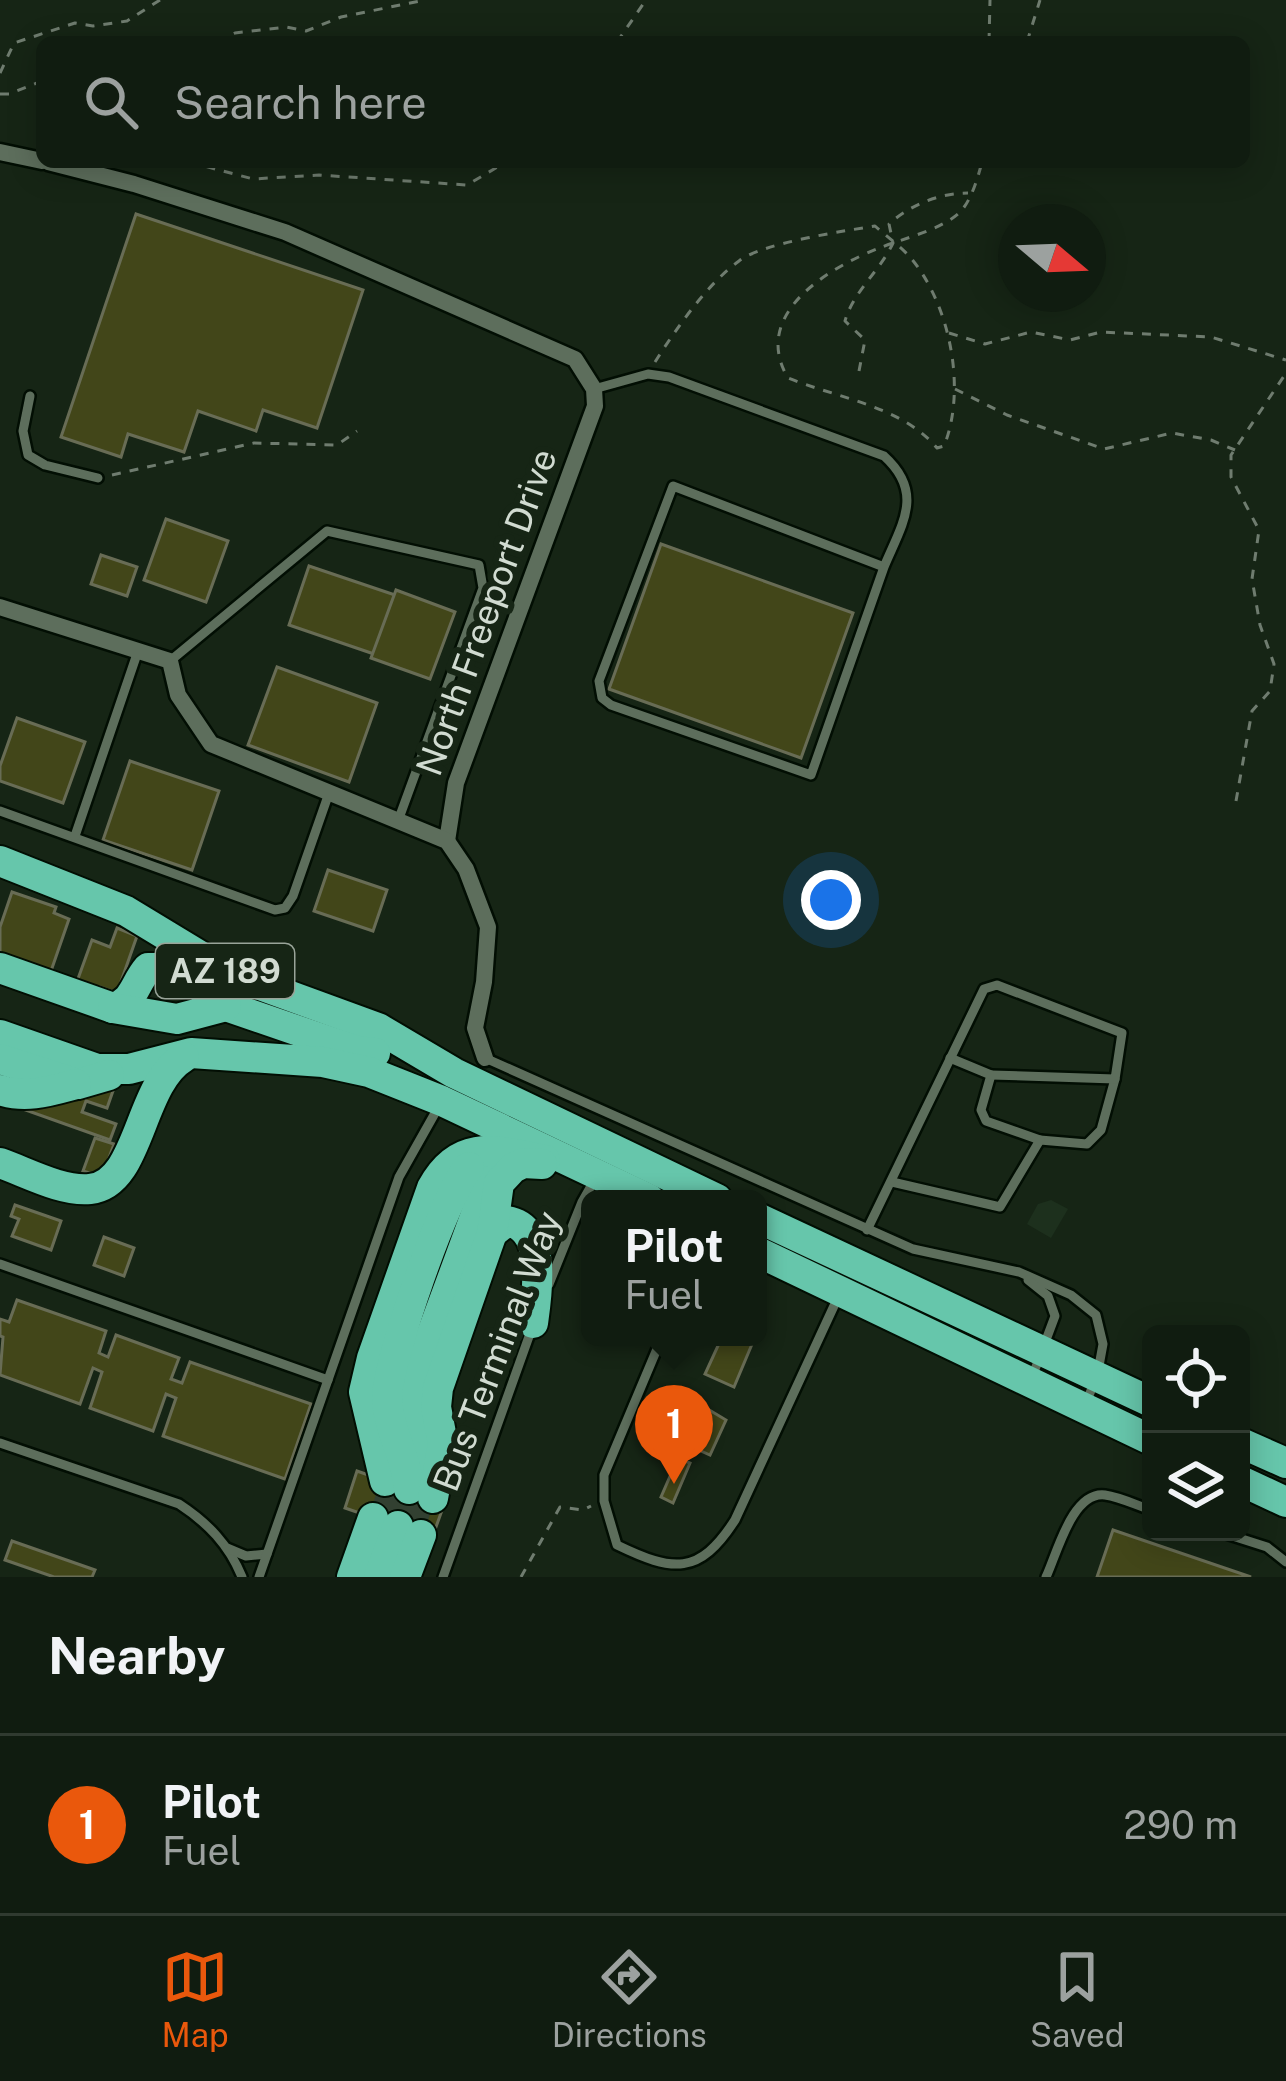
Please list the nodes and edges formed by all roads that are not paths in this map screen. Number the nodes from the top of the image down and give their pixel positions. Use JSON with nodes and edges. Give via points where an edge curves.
{"nodes":[{"id":1,"x":0,"y":152,"type":"edge"},
{"id":2,"x":36,"y":159,"type":"edge"},
{"id":3,"x":72,"y":168,"type":"edge"},
{"id":4,"x":30,"y":397,"type":"dead end"},
{"id":5,"x":595,"y":398,"type":"junction"},
{"id":6,"x":98,"y":478,"type":"road end"},
{"id":7,"x":884,"y":567,"type":"junction"},
{"id":8,"x":0,"y":607,"type":"edge"},
{"id":9,"x":138,"y":651,"type":"junction"},
{"id":10,"x":170,"y":661,"type":"junction"},
{"id":11,"x":329,"y":793,"type":"junction"},
{"id":12,"x":0,"y":811,"type":"edge"},
{"id":13,"x":398,"y":821,"type":"junction"},
{"id":14,"x":76,"y":836,"type":"junction"},
{"id":15,"x":447,"y":841,"type":"junction"},
{"id":16,"x":0,"y":861,"type":"edge"},
{"id":17,"x":0,"y":968,"type":"edge"},
{"id":18,"x":226,"y":1006,"type":"junction"},
{"id":19,"x":112,"y":1008,"type":"junction"},
{"id":20,"x":0,"y":1035,"type":"edge"},
{"id":21,"x":191,"y":1054,"type":"junction"},
{"id":22,"x":485,"y":1058,"type":"joint"},
{"id":23,"x":950,"y":1058,"type":"junction"},
{"id":24,"x":0,"y":1059,"type":"edge"},
{"id":25,"x":129,"y":1069,"type":"junction"},
{"id":26,"x":433,"y":1071,"type":"junction"},
{"id":27,"x":991,"y":1075,"type":"junction"},
{"id":28,"x":1114,"y":1079,"type":"junction"},
{"id":29,"x":78,"y":1084,"type":"junction"},
{"id":30,"x":0,"y":1090,"type":"edge"},
{"id":31,"x":1040,"y":1140,"type":"junction"},
{"id":32,"x":0,"y":1163,"type":"edge"},
{"id":33,"x":591,"y":1164,"type":"junction"},
{"id":34,"x":505,"y":1165,"type":"junction"},
{"id":35,"x":892,"y":1182,"type":"junction"},
{"id":36,"x":585,"y":1190,"type":"edge"},
{"id":37,"x":634,"y":1190,"type":"edge"},
{"id":38,"x":685,"y":1190,"type":"edge"},
{"id":39,"x":581,"y":1204,"type":"edge"},
{"id":40,"x":767,"y":1222,"type":"edge"},
{"id":41,"x":867,"y":1230,"type":"junction"},
{"id":42,"x":492,"y":1233,"type":"junction"},
{"id":43,"x":767,"y":1256,"type":"edge"},
{"id":44,"x":0,"y":1264,"type":"edge"},
{"id":45,"x":1019,"y":1272,"type":"junction"},
{"id":46,"x":841,"y":1291,"type":"junction"},
{"id":47,"x":533,"y":1323,"type":"junction"},
{"id":48,"x":658,"y":1346,"type":"edge"},
{"id":49,"x":1043,"y":1354,"type":"junction"},
{"id":50,"x":1097,"y":1377,"type":"junction"},
{"id":51,"x":328,"y":1380,"type":"junction"},
{"id":52,"x":1029,"y":1382,"type":"junction"},
{"id":53,"x":1142,"y":1398,"type":"edge"},
{"id":54,"x":1083,"y":1408,"type":"junction"},
{"id":55,"x":1142,"y":1436,"type":"edge"},
{"id":56,"x":0,"y":1443,"type":"edge"},
{"id":57,"x":1250,"y":1446,"type":"edge"},
{"id":58,"x":1286,"y":1463,"type":"edge"},
{"id":59,"x":1250,"y":1485,"type":"edge"},
{"id":60,"x":410,"y":1486,"type":"junction"},
{"id":61,"x":1286,"y":1502,"type":"edge"},
{"id":62,"x":1142,"y":1507,"type":"edge"},
{"id":63,"x":397,"y":1526,"type":"junction"},
{"id":64,"x":1250,"y":1541,"type":"edge"},
{"id":65,"x":227,"y":1548,"type":"junction"},
{"id":66,"x":267,"y":1554,"type":"junction"},
{"id":67,"x":1286,"y":1562,"type":"edge"},
{"id":68,"x":242,"y":1577,"type":"edge"},
{"id":69,"x":259,"y":1577,"type":"edge"},
{"id":70,"x":352,"y":1577,"type":"edge"},
{"id":71,"x":362,"y":1577,"type":"edge"},
{"id":72,"x":380,"y":1577,"type":"edge"},
{"id":73,"x":392,"y":1577,"type":"edge"},
{"id":74,"x":405,"y":1577,"type":"edge"},
{"id":75,"x":442,"y":1577,"type":"edge"},
{"id":76,"x":1046,"y":1577,"type":"edge"}],
"edges":[{"from":1,"to":2,"type":"street"},
{"from":3,"to":5,"type":"street","via":[[285,232],[574,359]]},
{"from":4,"to":6,"type":"lane","via":[[28,455]]},
{"from":5,"to":7,"type":"lane","via":[[648,374],[669,377],[884,456],[899,470],[908,506]]},
{"from":5,"to":15,"type":"street","name":"North Freeport Drive","via":[[457,783]]},
{"from":7,"to":7,"type":"lane","via":[[674,486],[598,681],[602,698],[811,775]]},
{"from":8,"to":9,"type":"street"},
{"from":9,"to":10,"type":"street"},
{"from":9,"to":14,"type":"lane"},
{"from":10,"to":11,"type":"street","name":"North Freeport Drive","via":[[178,695],[211,744]]},
{"from":10,"to":13,"type":"lane","via":[[328,532],[478,565],[483,588]]},
{"from":11,"to":13,"type":"street","name":"North Freeport Drive"},
{"from":11,"to":14,"type":"lane","via":[[293,896],[275,910]]},
{"from":12,"to":14,"type":"lane"},
{"from":13,"to":15,"type":"street","name":"North Freeport Drive"},
{"from":15,"to":22,"type":"street","via":[[488,927],[475,1028]]},
{"from":16,"to":26,"type":"highway","number":"AZ 189","via":[[126,911],[248,981],[378,1028]]},
{"from":17,"to":19,"type":"highway","number":"AZ 189"},
{"from":18,"to":19,"type":"highway","number":"AZ 189","via":[[177,1019]]},
{"from":18,"to":19,"type":"highway","number":"AZ 189","via":[[189,979],[148,968],[134,995]]},
{"from":18,"to":26,"type":"highway","number":"AZ 189"},
{"from":20,"to":25,"type":"highway","number":"AZ 189","via":[[97,1069]]},
{"from":21,"to":25,"type":"highway","number":"AZ 189"},
{"from":21,"to":26,"type":"highway","number":"AZ 189"},
{"from":21,"to":32,"type":"highway","via":[[159,1080],[113,1180],[73,1188]]},
{"from":22,"to":41,"type":"lane"},
{"from":23,"to":27,"type":"lane"},
{"from":23,"to":28,"type":"lane","via":[[984,989],[997,986],[1122,1034]]},
{"from":23,"to":35,"type":"lane"},
{"from":24,"to":29,"type":"highway"},
{"from":25,"to":29,"type":"highway","number":"AZ 189"},
{"from":26,"to":33,"type":"highway","number":"AZ 189"},
{"from":26,"to":51,"type":"lane"},
{"from":27,"to":28,"type":"lane"},
{"from":27,"to":31,"type":"lane","via":[[981,1110],[986,1121]]},
{"from":28,"to":31,"type":"lane","via":[[1101,1130],[1087,1144]]},
{"from":29,"to":30,"type":"highway","number":"AZ 189","via":[[40,1094]]},
{"from":31,"to":35,"type":"lane","via":[[1000,1207]]},
{"from":33,"to":34,"type":"highway"},
{"from":33,"to":36,"type":"lane","name":"Bus Terminal Way"},
{"from":33,"to":37,"type":"highway","number":"AZ 189"},
{"from":33,"to":38,"type":"highway","number":"AZ 189"},
{"from":34,"to":42,"type":"highway"},
{"from":34,"to":60,"type":"highway","via":[[427,1382],[434,1446]]},
{"from":34,"to":60,"type":"highway","via":[[463,1153],[442,1170],[372,1358],[364,1392]]},
{"from":35,"to":41,"type":"lane"},
{"from":39,"to":47,"type":"lane","name":"Bus Terminal Way"},
{"from":40,"to":49,"type":"highway"},
{"from":41,"to":45,"type":"lane","via":[[913,1249]]},
{"from":42,"to":47,"type":"highway","via":[[507,1222],[527,1232],[538,1281]]},
{"from":42,"to":60,"type":"highway","via":[[438,1388],[443,1444]]},
{"from":43,"to":46,"type":"highway"},
{"from":44,"to":51,"type":"lane"},
{"from":45,"to":49,"type":"lane","via":[[1048,1296],[1055,1316]]},
{"from":45,"to":50,"type":"lane","via":[[1071,1294],[1096,1315],[1103,1344]]},
{"from":46,"to":48,"type":"lane","via":[[735,1520],[717,1547],[690,1564],[660,1566],[617,1546],[604,1502],[604,1475]]},
{"from":46,"to":52,"type":"highway"},
{"from":47,"to":75,"type":"lane","name":"Bus Terminal Way"},
{"from":49,"to":50,"type":"highway"},
{"from":49,"to":52,"type":"lane"},
{"from":50,"to":53,"type":"highway"},
{"from":50,"to":54,"type":"lane"},
{"from":51,"to":66,"type":"lane"},
{"from":52,"to":54,"type":"highway"},
{"from":54,"to":55,"type":"highway"},
{"from":56,"to":65,"type":"lane","via":[[179,1504]]},
{"from":57,"to":58,"type":"highway"},
{"from":59,"to":61,"type":"highway"},
{"from":62,"to":76,"type":"lane","via":[[1101,1494],[1086,1499]]},
{"from":63,"to":70,"type":"highway"},
{"from":63,"to":71,"type":"highway"},
{"from":63,"to":72,"type":"highway"},
{"from":63,"to":73,"type":"highway"},
{"from":63,"to":74,"type":"highway"},
{"from":64,"to":67,"type":"lane"},
{"from":65,"to":66,"type":"lane"},
{"from":65,"to":68,"type":"lane"},
{"from":66,"to":69,"type":"lane"}]}
